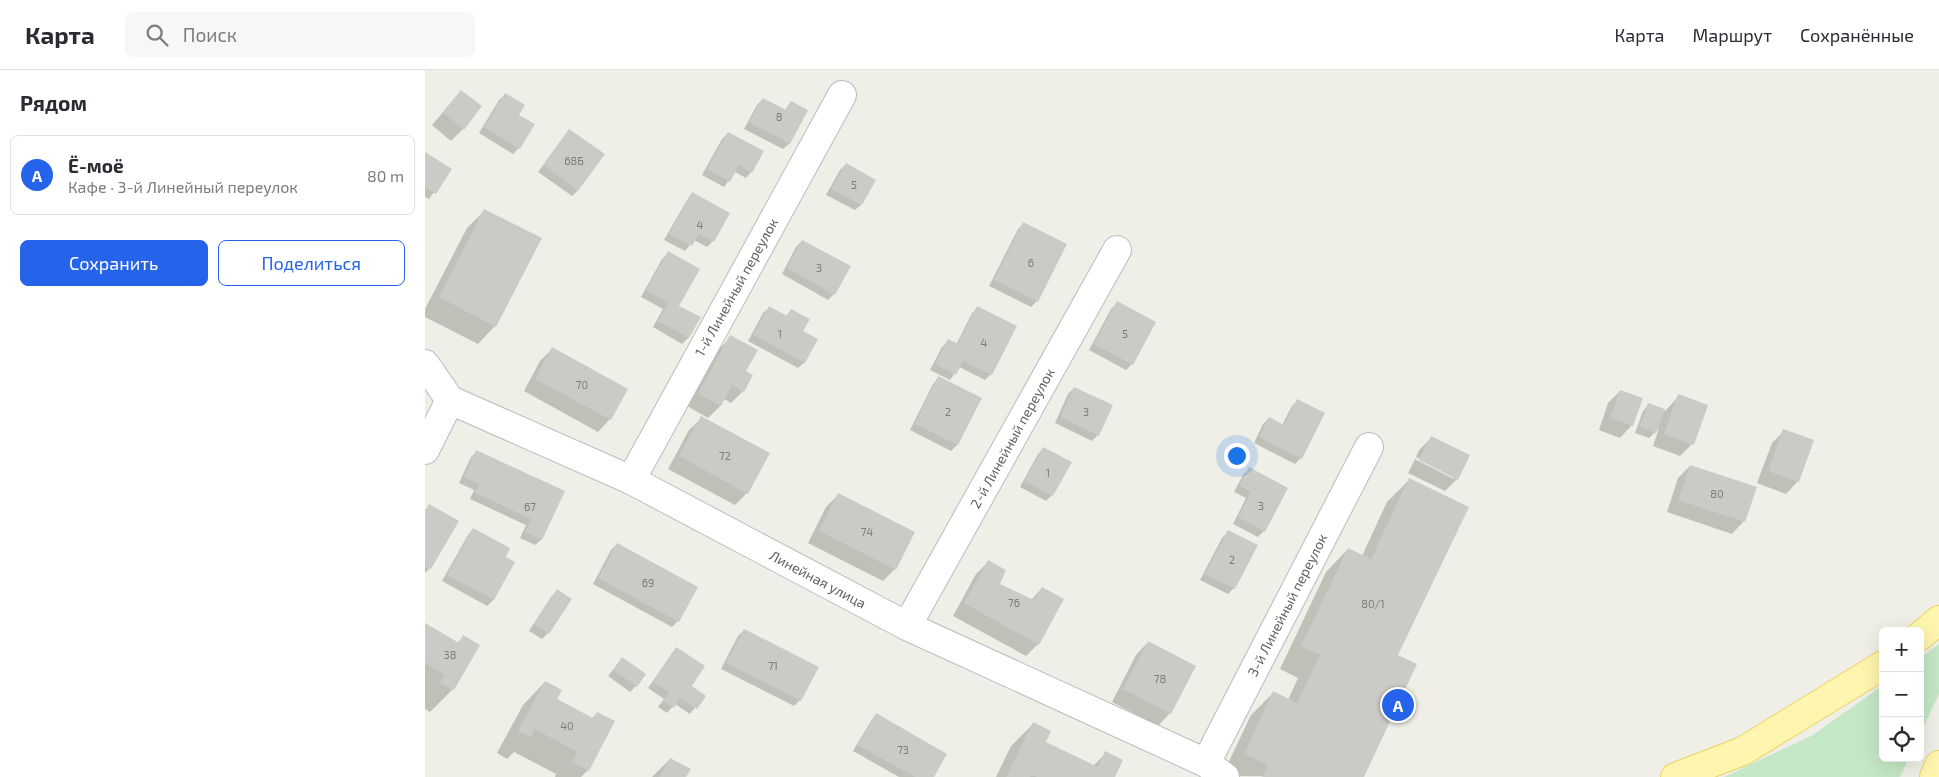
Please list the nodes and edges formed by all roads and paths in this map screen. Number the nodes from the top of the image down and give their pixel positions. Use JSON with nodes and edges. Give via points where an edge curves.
{"nodes":[{"id":1,"x":842,"y":95,"type":"dead end"},
{"id":2,"x":1117,"y":250,"type":"dead end"},
{"id":3,"x":425,"y":364,"type":"edge"},
{"id":4,"x":450,"y":400,"type":"junction"},
{"id":5,"x":1369,"y":447,"type":"dead end"},
{"id":6,"x":425,"y":450,"type":"edge"},
{"id":7,"x":631,"y":480,"type":"junction"},
{"id":8,"x":1939,"y":620,"type":"edge"},
{"id":9,"x":907,"y":626,"type":"junction"},
{"id":10,"x":1924,"y":633,"type":"edge"},
{"id":11,"x":1879,"y":668,"type":"edge"},
{"id":12,"x":1939,"y":765,"type":"edge"},
{"id":13,"x":1215,"y":770,"type":"edge"},
{"id":14,"x":1675,"y":777,"type":"edge"},
{"id":15,"x":1934,"y":777,"type":"edge"}],
"edges":[{"from":1,"to":7,"type":"street","name":"1-й Линейный переулок"},
{"from":2,"to":9,"type":"street","name":"2-й Линейный переулок"},
{"from":3,"to":4,"type":"street"},
{"from":4,"to":6,"type":"street"},
{"from":4,"to":7,"type":"street","name":"Линейная улица"},
{"from":5,"to":13,"type":"street","name":"3-й Линейный переулок"},
{"from":7,"to":9,"type":"street","name":"Линейная улица"},
{"from":8,"to":10,"type":"main road"},
{"from":9,"to":13,"type":"street","name":"Линейная улица"},
{"from":11,"to":14,"type":"main road","via":[[1743,751]]},
{"from":12,"to":15,"type":"main road"}]}
